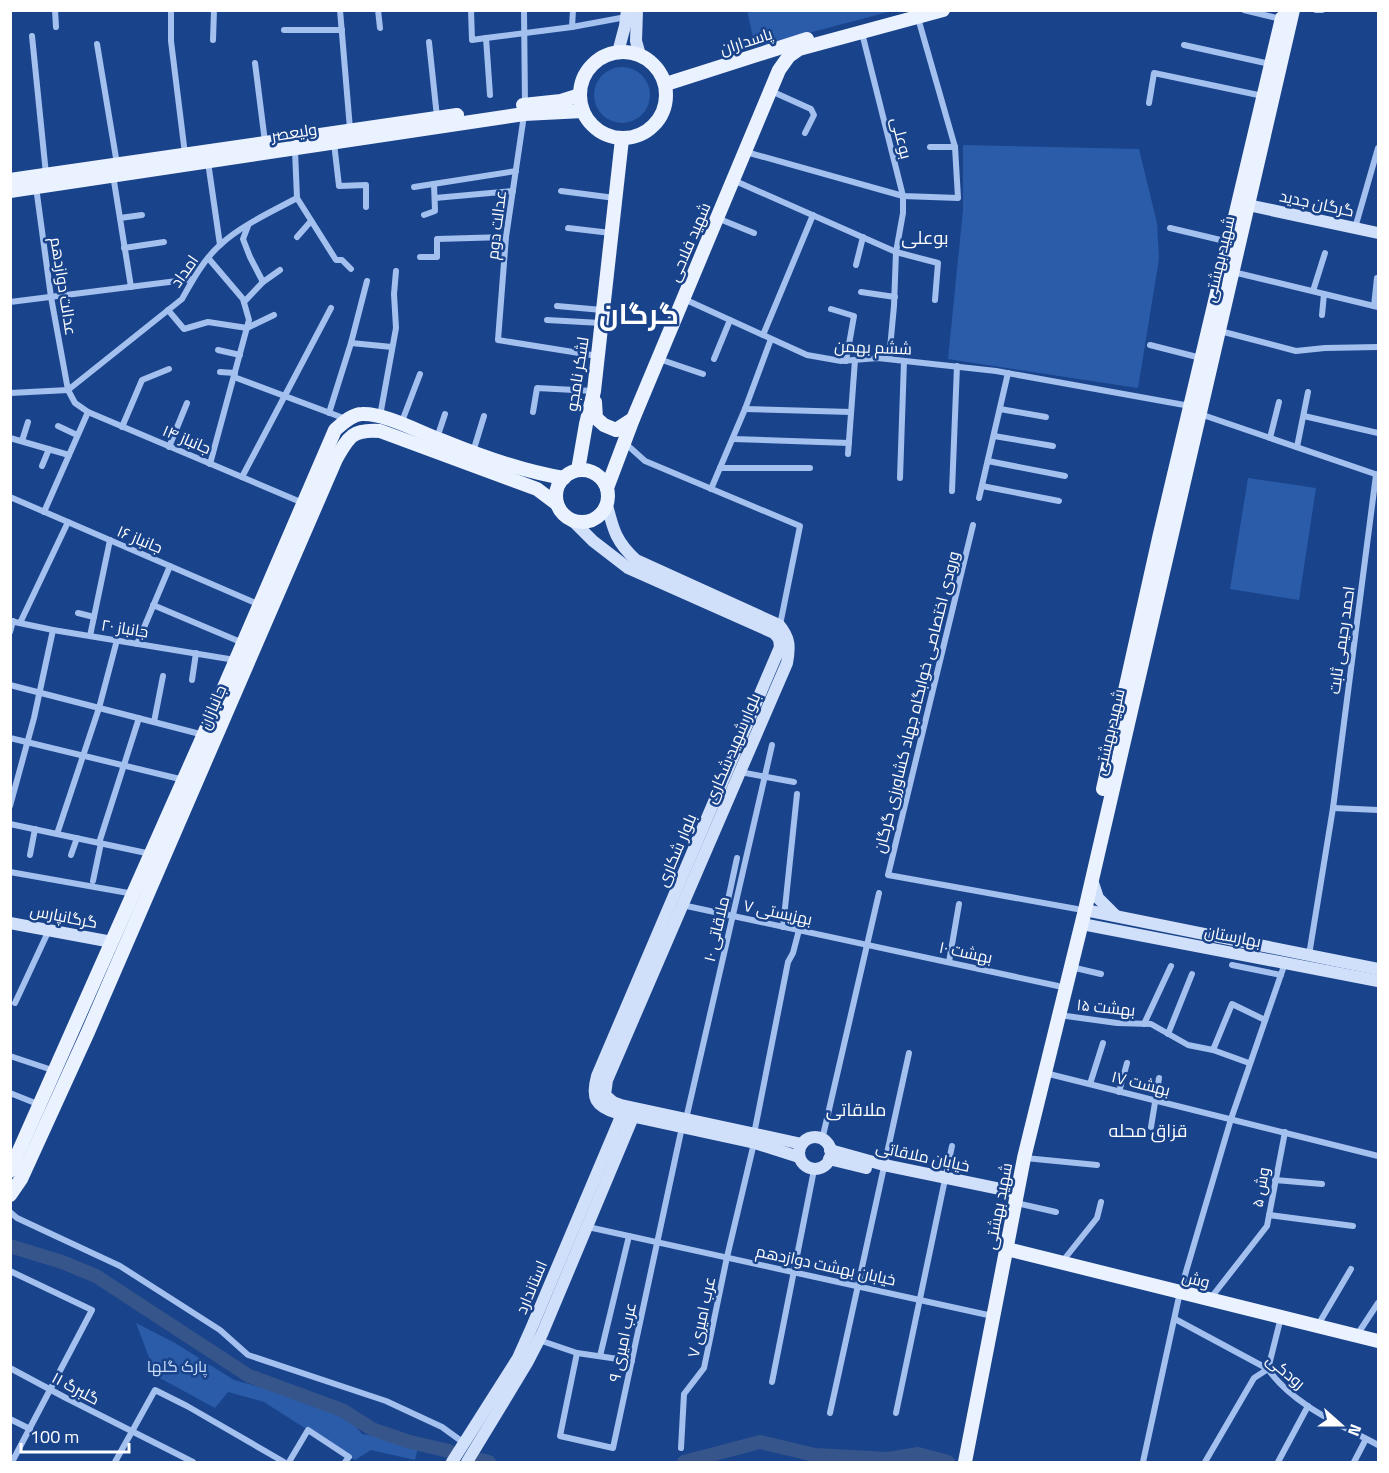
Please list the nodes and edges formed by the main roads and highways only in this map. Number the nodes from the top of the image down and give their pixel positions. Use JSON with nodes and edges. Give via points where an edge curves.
{"nodes":[{"id":1,"x":943,"y":10,"type":"edge"},
{"id":2,"x":630,"y":12,"type":"edge"},
{"id":3,"x":1286,"y":13,"type":"edge"},
{"id":4,"x":913,"y":14,"type":"edge"},
{"id":5,"x":799,"y":49,"type":"joint"},
{"id":6,"x":618,"y":52,"type":"junction"},
{"id":7,"x":766,"y":52,"type":"junction"},
{"id":8,"x":640,"y":55,"type":"junction"},
{"id":9,"x":779,"y":70,"type":"junction"},
{"id":10,"x":668,"y":83,"type":"junction"},
{"id":11,"x":580,"y":95,"type":"junction"},
{"id":12,"x":525,"y":110,"type":"junction"},
{"id":13,"x":583,"y":111,"type":"junction"},
{"id":14,"x":1259,"y":137,"type":"junction"},
{"id":15,"x":622,"y":143,"type":"junction"},
{"id":16,"x":115,"y":170,"type":"junction"},
{"id":17,"x":10,"y":180,"type":"edge"},
{"id":18,"x":10,"y":190,"type":"edge"},
{"id":19,"x":1248,"y":205,"type":"junction"},
{"id":20,"x":1378,"y":233,"type":"edge"},
{"id":21,"x":594,"y":391,"type":"junction"},
{"id":22,"x":1195,"y":410,"type":"junction"},
{"id":23,"x":633,"y":419,"type":"junction"},
{"id":24,"x":578,"y":470,"type":"junction"},
{"id":25,"x":508,"y":471,"type":"junction"},
{"id":26,"x":564,"y":478,"type":"junction"},
{"id":27,"x":607,"y":488,"type":"junction"},
{"id":28,"x":557,"y":504,"type":"junction"},
{"id":29,"x":607,"y":504,"type":"junction"},
{"id":30,"x":573,"y":521,"type":"junction"},
{"id":31,"x":290,"y":550,"type":"junction"},
{"id":32,"x":1157,"y":571,"type":"junction"},
{"id":33,"x":209,"y":737,"type":"junction"},
{"id":34,"x":729,"y":783,"type":"junction"},
{"id":35,"x":1092,"y":880,"type":"junction"},
{"id":36,"x":1079,"y":916,"type":"junction"},
{"id":37,"x":1116,"y":916,"type":"junction"},
{"id":38,"x":10,"y":923,"type":"edge"},
{"id":39,"x":112,"y":942,"type":"junction"},
{"id":40,"x":1256,"y":951,"type":"junction"},
{"id":41,"x":1378,"y":969,"type":"edge"},
{"id":42,"x":1378,"y":981,"type":"edge"},
{"id":43,"x":88,"y":1016,"type":"junction"},
{"id":44,"x":628,"y":1113,"type":"junction"},
{"id":45,"x":621,"y":1130,"type":"junction"},
{"id":46,"x":800,"y":1151,"type":"junction"},
{"id":47,"x":830,"y":1155,"type":"junction"},
{"id":48,"x":11,"y":1171,"type":"edge"},
{"id":49,"x":10,"y":1194,"type":"edge"},
{"id":50,"x":1013,"y":1196,"type":"junction"},
{"id":51,"x":1006,"y":1249,"type":"junction"},
{"id":52,"x":1378,"y":1341,"type":"edge"},
{"id":53,"x":452,"y":1462,"type":"edge"},
{"id":54,"x":467,"y":1462,"type":"edge"},
{"id":55,"x":957,"y":1462,"type":"edge"},
{"id":56,"x":965,"y":1462,"type":"edge"}],
"edges":[{"from":1,"to":4,"type":"main road","name":"پاسداران"},
{"from":2,"to":6,"type":"main road"},
{"from":2,"to":8,"type":"main road"},
{"from":3,"to":14,"type":"main road","name":"شهید بهشتی"},
{"from":3,"to":14,"type":"main road","name":"شهید بهشتی","via":[[1263,97]]},
{"from":4,"to":5,"type":"main road","name":"پاسداران"},
{"from":4,"to":7,"type":"main road","name":"پاسداران"},
{"from":5,"to":9,"type":"main road","name":"شهید فلاحی"},
{"from":6,"to":8,"type":"main road"},
{"from":6,"to":11,"type":"main road","via":[[593,64],[582,81]]},
{"from":7,"to":9,"type":"main road","via":[[774,56]]},
{"from":7,"to":10,"type":"main road","name":"پاسداران"},
{"from":8,"to":10,"type":"main road","via":[[652,62]]},
{"from":9,"to":23,"type":"main road","name":"شهید فلاحی"},
{"from":10,"to":15,"type":"main road","via":[[666,106],[655,125]]},
{"from":11,"to":12,"type":"main road","name":"ولیعصر"},
{"from":11,"to":13,"type":"main road"},
{"from":12,"to":13,"type":"main road","name":"ولیعصر"},
{"from":12,"to":16,"type":"main road","name":"ولیعصر","via":[[208,161]]},
{"from":12,"to":16,"type":"main road","name":"ولیعصر","via":[[350,130],[185,155]]},
{"from":13,"to":15,"type":"main road","via":[[601,133]]},
{"from":14,"to":19,"type":"main road","name":"شهید بهشتی"},
{"from":14,"to":22,"type":"main road","name":"شهید بهشتی","via":[[1229,242],[1202,358]]},
{"from":15,"to":21,"type":"main road","name":"لشکر نامجو"},
{"from":16,"to":17,"type":"main road","name":"ولیعصر"},
{"from":16,"to":18,"type":"main road","name":"ولیعصر"},
{"from":19,"to":20,"type":"main road","name":"گرگان جدید","via":[[1298,211]]},
{"from":19,"to":22,"type":"main road","name":"شهید بهشتی","via":[[1219,331]]},
{"from":21,"to":23,"type":"main road","via":[[596,418],[604,425],[616,430]]},
{"from":21,"to":24,"type":"main road","name":"لشکر نامجو"},
{"from":22,"to":32,"type":"main road","name":"شهید بهشتی"},
{"from":23,"to":27,"type":"main road","name":"شهید فلاحی"},
{"from":24,"to":26,"type":"main road"},
{"from":24,"to":27,"type":"main road","via":[[597,475]]},
{"from":25,"to":26,"type":"main road","name":"جانبازان"},
{"from":25,"to":28,"type":"main road","name":"جانبازان"},
{"from":25,"to":31,"type":"main road","name":"جانبازان","via":[[380,431],[354,433],[336,459]]},
{"from":25,"to":31,"type":"main road","name":"جانبازان","via":[[380,416],[361,413],[335,430],[303,504]]},
{"from":26,"to":28,"type":"main road","via":[[556,492]]},
{"from":27,"to":29,"type":"main road"},
{"from":28,"to":30,"type":"main road"},
{"from":29,"to":30,"type":"main road","via":[[594,519]]},
{"from":29,"to":34,"type":"main road","name":"بلوار شهید شکاری","via":[[614,532],[636,560],[780,625],[787,635],[787,663],[740,772]]},
{"from":30,"to":34,"type":"main road","name":"بلوار شکاری","via":[[628,568],[766,629],[779,639],[776,659]]},
{"from":31,"to":33,"type":"main road","name":"جانبازان"},
{"from":31,"to":33,"type":"main road","name":"جانبازان","via":[[243,643]]},
{"from":32,"to":35,"type":"main road","name":"شهید بهشتی"},
{"from":32,"to":36,"type":"main road","name":"شهید بهشتی"},
{"from":33,"to":39,"type":"main road","name":"جانبازان","via":[[184,780]]},
{"from":33,"to":43,"type":"main road","name":"جانبازان"},
{"from":34,"to":44,"type":"main road","name":"بلوار شهید شکاری","via":[[605,1088],[605,1095]]},
{"from":34,"to":44,"type":"main road","name":"بلوار شکاری","via":[[597,1076],[595,1098],[600,1107]]},
{"from":35,"to":36,"type":"main road","name":"شهید بهشتی"},
{"from":35,"to":37,"type":"main road","via":[[1098,898]]},
{"from":36,"to":37,"type":"main road","name":"بهارستان"},
{"from":36,"to":40,"type":"main road","name":"بهارستان"},
{"from":36,"to":50,"type":"main road","name":"شهید بهشتی","via":[[1058,986]]},
{"from":36,"to":50,"type":"main road","name":"شهید بهشتی","via":[[1071,967]]},
{"from":37,"to":40,"type":"main road","name":"بهارستان"},
{"from":38,"to":39,"type":"main road","name":"گرگانپارس"},
{"from":39,"to":43,"type":"main road","name":"جانبازان"},
{"from":40,"to":41,"type":"main road","name":"بهارستان","via":[[1308,955]]},
{"from":40,"to":42,"type":"main road","name":"بهارستان","via":[[1283,969]]},
{"from":43,"to":48,"type":"main road","name":"جانبازان","via":[[56,1072]]},
{"from":43,"to":49,"type":"main road","name":"جانبازان","via":[[21,1179]]},
{"from":44,"to":45,"type":"main road","name":"استاندارد"},
{"from":44,"to":46,"type":"main road","name":"بلوار شکاری"},
{"from":45,"to":53,"type":"main road","name":"استاندارد","via":[[518,1358]]},
{"from":45,"to":54,"type":"main road","name":"استاندارد","via":[[588,1227],[539,1340]]},
{"from":46,"to":47,"type":"main road","via":[[810,1138],[828,1145]]},
{"from":46,"to":47,"type":"main road","via":[[806,1167],[814,1170],[823,1167]]},
{"from":47,"to":50,"type":"main road","name":"خیابان ملاقاتی"},
{"from":50,"to":51,"type":"main road","name":"شهید بهشتی"},
{"from":50,"to":55,"type":"main road","name":"شهید بهشتی"},
{"from":51,"to":52,"type":"main road","name":"وش"},
{"from":51,"to":56,"type":"main road","name":"شهید بهشتی"}]}
